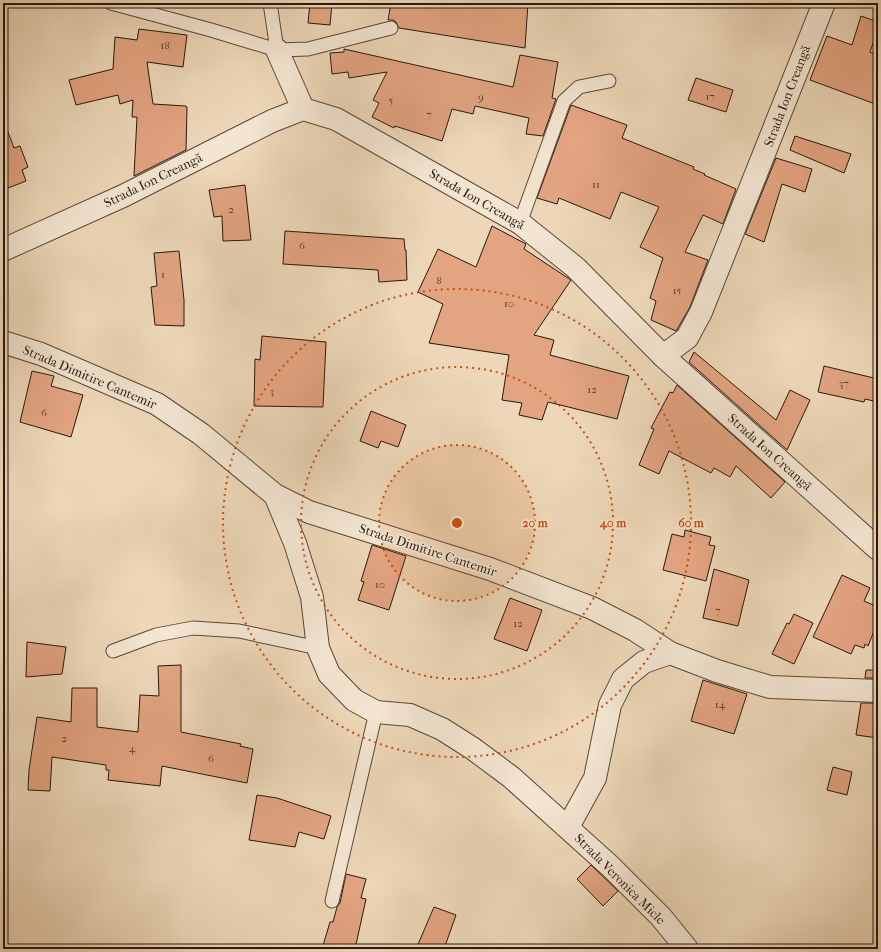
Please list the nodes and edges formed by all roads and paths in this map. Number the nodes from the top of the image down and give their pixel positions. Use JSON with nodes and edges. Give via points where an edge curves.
{"nodes":[{"id":1,"x":111,"y":3,"type":"edge"},
{"id":2,"x":270,"y":3,"type":"edge"},
{"id":3,"x":824,"y":3,"type":"edge"},
{"id":4,"x":390,"y":28,"type":"dead end"},
{"id":5,"x":277,"y":50,"type":"junction"},
{"id":6,"x":609,"y":81,"type":"dead end"},
{"id":7,"x":303,"y":109,"type":"junction"},
{"id":8,"x":520,"y":223,"type":"junction"},
{"id":9,"x":3,"y":250,"type":"edge"},
{"id":10,"x":3,"y":342,"type":"edge"},
{"id":11,"x":663,"y":356,"type":"junction"},
{"id":12,"x":275,"y":495,"type":"junction"},
{"id":13,"x":878,"y":549,"type":"edge"},
{"id":14,"x":318,"y":648,"type":"junction"},
{"id":15,"x":113,"y":651,"type":"dead end"},
{"id":16,"x":670,"y":653,"type":"junction"},
{"id":17,"x":878,"y":691,"type":"edge"},
{"id":18,"x":376,"y":712,"type":"junction"},
{"id":19,"x":568,"y":828,"type":"junction"},
{"id":20,"x":332,"y":901,"type":"dead end"},
{"id":21,"x":687,"y":949,"type":"edge"}],
"edges":[{"from":1,"to":5,"type":"lane"},
{"from":2,"to":5,"type":"lane"},
{"from":3,"to":11,"type":"street","name":"Strada Ion Creangă","via":[[701,312],[687,338]]},
{"from":4,"to":5,"type":"lane","via":[[308,49]]},
{"from":5,"to":7,"type":"street"},
{"from":6,"to":8,"type":"lane","via":[[579,87],[564,101]]},
{"from":7,"to":8,"type":"street","name":"Strada Ion Creangă","via":[[336,120]]},
{"from":7,"to":9,"type":"street","name":"Strada Ion Creangă","via":[[272,120],[123,196]]},
{"from":8,"to":11,"type":"street","name":"Strada Ion Creangă","via":[[576,268]]},
{"from":10,"to":12,"type":"street","name":"Strada Dimitire Cantemir","via":[[40,354],[157,404],[201,434]]},
{"from":11,"to":13,"type":"street","name":"Strada Ion Creangă"},
{"from":12,"to":14,"type":"street","name":"Strada Veronica Micle","via":[[295,543],[312,597]]},
{"from":12,"to":16,"type":"street","name":"Strada Dimitire Cantemir","via":[[309,512],[490,569],[592,608],[635,630]]},
{"from":14,"to":15,"type":"lane","via":[[240,631],[193,628],[156,635]]},
{"from":14,"to":18,"type":"street","name":"Strada Veronica Micle","via":[[329,674],[354,700]]},
{"from":16,"to":17,"type":"street","name":"Strada Dimitire Cantemir","via":[[770,687]]},
{"from":16,"to":19,"type":"street","name":"Strada Veronica Micle","via":[[644,662],[623,679],[610,706],[595,778]]},
{"from":18,"to":19,"type":"street","name":"Strada Veronica Micle","via":[[410,715],[442,729],[511,777]]},
{"from":18,"to":20,"type":"lane"},
{"from":19,"to":21,"type":"street","name":"Strada Veronica Micle","via":[[661,917]]}]}
